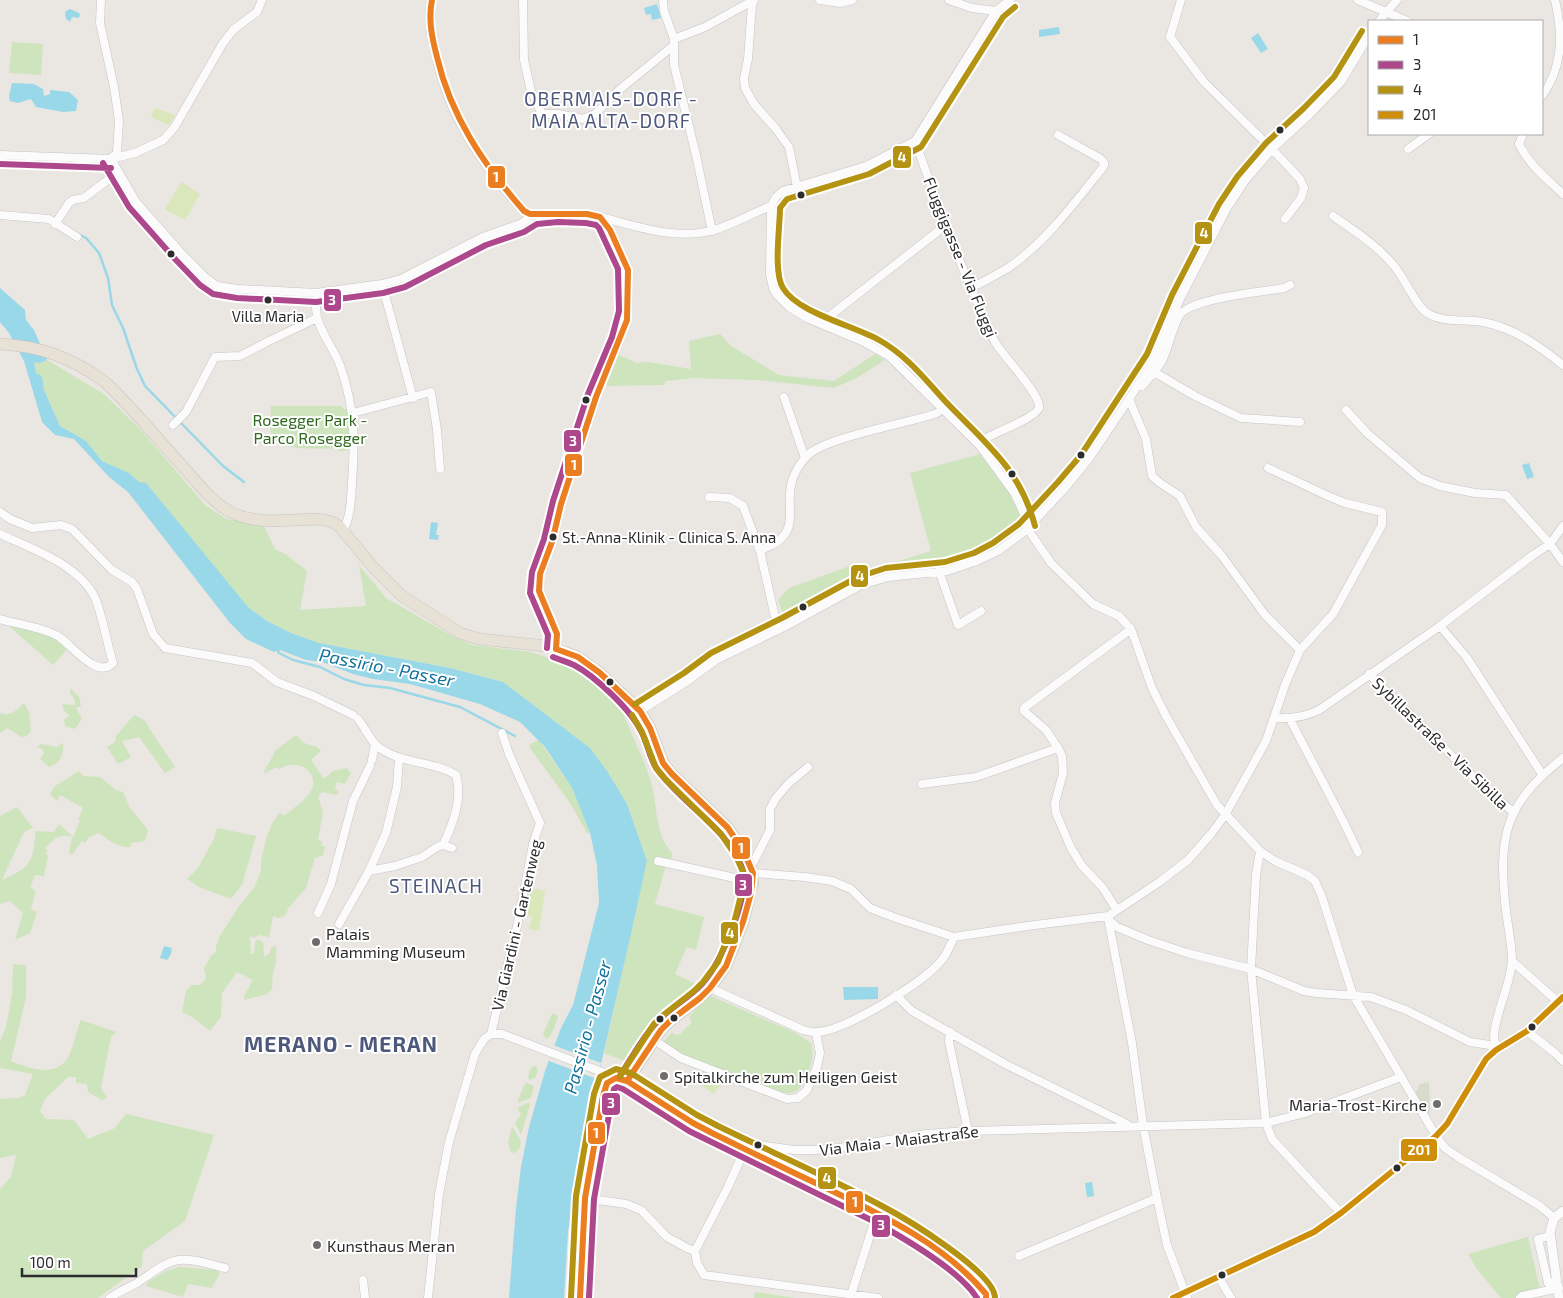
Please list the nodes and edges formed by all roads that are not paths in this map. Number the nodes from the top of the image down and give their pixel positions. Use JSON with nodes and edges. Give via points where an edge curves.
{"nodes":[{"id":1,"x":101,"y":0,"type":"edge"},
{"id":2,"x":262,"y":0,"type":"edge"},
{"id":3,"x":432,"y":0,"type":"edge"},
{"id":4,"x":523,"y":0,"type":"edge"},
{"id":5,"x":663,"y":0,"type":"edge"},
{"id":6,"x":754,"y":0,"type":"edge"},
{"id":7,"x":820,"y":0,"type":"edge"},
{"id":8,"x":852,"y":0,"type":"edge"},
{"id":9,"x":948,"y":0,"type":"edge"},
{"id":10,"x":1010,"y":0,"type":"edge"},
{"id":11,"x":1182,"y":0,"type":"edge"},
{"id":12,"x":1358,"y":0,"type":"edge"},
{"id":13,"x":1397,"y":0,"type":"edge"},
{"id":14,"x":1555,"y":0,"type":"edge"},
{"id":15,"x":996,"y":11,"type":"junction"},
{"id":16,"x":1386,"y":12,"type":"junction"},
{"id":17,"x":1380,"y":20,"type":"edge"},
{"id":18,"x":1405,"y":20,"type":"edge"},
{"id":19,"x":1368,"y":38,"type":"edge"},
{"id":20,"x":674,"y":42,"type":"junction"},
{"id":21,"x":1543,"y":94,"type":"edge"},
{"id":22,"x":1058,"y":135,"type":"dead end"},
{"id":23,"x":1428,"y":135,"type":"edge"},
{"id":24,"x":1523,"y":135,"type":"edge"},
{"id":25,"x":915,"y":141,"type":"junction"},
{"id":26,"x":1272,"y":149,"type":"junction"},
{"id":27,"x":1408,"y":149,"type":"dead end"},
{"id":28,"x":0,"y":155,"type":"edge"},
{"id":29,"x":111,"y":159,"type":"junction"},
{"id":30,"x":119,"y":174,"type":"junction"},
{"id":31,"x":797,"y":187,"type":"junction"},
{"id":32,"x":1563,"y":194,"type":"edge"},
{"id":33,"x":771,"y":206,"type":"junction"},
{"id":34,"x":0,"y":215,"type":"edge"},
{"id":35,"x":534,"y":215,"type":"junction"},
{"id":36,"x":1333,"y":216,"type":"dead end"},
{"id":37,"x":600,"y":218,"type":"junction"},
{"id":38,"x":1285,"y":219,"type":"dead end"},
{"id":39,"x":55,"y":224,"type":"junction"},
{"id":40,"x":946,"y":225,"type":"junction"},
{"id":41,"x":712,"y":231,"type":"junction"},
{"id":42,"x":77,"y":237,"type":"dead end"},
{"id":43,"x":382,"y":284,"type":"junction"},
{"id":44,"x":1290,"y":285,"type":"dead end"},
{"id":45,"x":971,"y":288,"type":"junction"},
{"id":46,"x":316,"y":293,"type":"junction"},
{"id":47,"x":317,"y":318,"type":"junction"},
{"id":48,"x":817,"y":322,"type":"junction"},
{"id":49,"x":0,"y":344,"type":"edge"},
{"id":50,"x":1563,"y":365,"type":"edge"},
{"id":51,"x":1154,"y":372,"type":"junction"},
{"id":52,"x":1134,"y":391,"type":"junction"},
{"id":53,"x":784,"y":397,"type":"dead end"},
{"id":54,"x":413,"y":398,"type":"junction"},
{"id":55,"x":1129,"y":400,"type":"junction"},
{"id":56,"x":941,"y":409,"type":"junction"},
{"id":57,"x":1346,"y":410,"type":"dead end"},
{"id":58,"x":353,"y":414,"type":"junction"},
{"id":59,"x":1300,"y":422,"type":"dead end"},
{"id":60,"x":173,"y":425,"type":"dead end"},
{"id":61,"x":977,"y":442,"type":"junction"},
{"id":62,"x":805,"y":458,"type":"junction"},
{"id":63,"x":1268,"y":468,"type":"dead end"},
{"id":64,"x":440,"y":469,"type":"dead end"},
{"id":65,"x":709,"y":497,"type":"dead end"},
{"id":66,"x":0,"y":512,"type":"edge"},
{"id":67,"x":1563,"y":526,"type":"edge"},
{"id":68,"x":1028,"y":528,"type":"junction"},
{"id":69,"x":343,"y":531,"type":"junction"},
{"id":70,"x":0,"y":534,"type":"edge"},
{"id":71,"x":1550,"y":544,"type":"junction"},
{"id":72,"x":760,"y":551,"type":"junction"},
{"id":73,"x":1563,"y":562,"type":"edge"},
{"id":74,"x":939,"y":571,"type":"junction"},
{"id":75,"x":981,"y":611,"type":"dead end"},
{"id":76,"x":0,"y":620,"type":"edge"},
{"id":77,"x":1440,"y":626,"type":"junction"},
{"id":78,"x":1131,"y":629,"type":"junction"},
{"id":79,"x":778,"y":630,"type":"junction"},
{"id":80,"x":556,"y":649,"type":"junction"},
{"id":81,"x":1300,"y":650,"type":"junction"},
{"id":82,"x":1370,"y":674,"type":"junction"},
{"id":83,"x":640,"y":711,"type":"junction"},
{"id":84,"x":1275,"y":718,"type":"junction"},
{"id":85,"x":1290,"y":719,"type":"junction"},
{"id":86,"x":502,"y":733,"type":"dead end"},
{"id":87,"x":376,"y":744,"type":"junction"},
{"id":88,"x":1058,"y":748,"type":"junction"},
{"id":89,"x":399,"y":758,"type":"junction"},
{"id":90,"x":1563,"y":758,"type":"edge"},
{"id":91,"x":808,"y":767,"type":"dead end"},
{"id":92,"x":1542,"y":774,"type":"junction"},
{"id":93,"x":922,"y":784,"type":"dead end"},
{"id":94,"x":1513,"y":812,"type":"junction"},
{"id":95,"x":1225,"y":815,"type":"junction"},
{"id":96,"x":1260,"y":851,"type":"junction"},
{"id":97,"x":1358,"y":852,"type":"dead end"},
{"id":98,"x":658,"y":861,"type":"dead end"},
{"id":99,"x":369,"y":871,"type":"junction"},
{"id":100,"x":752,"y":873,"type":"junction"},
{"id":101,"x":1116,"y":909,"type":"junction"},
{"id":102,"x":318,"y":913,"type":"dead end"},
{"id":103,"x":1108,"y":916,"type":"junction"},
{"id":104,"x":339,"y":924,"type":"dead end"},
{"id":105,"x":954,"y":937,"type":"junction"},
{"id":106,"x":1512,"y":961,"type":"junction"},
{"id":107,"x":1251,"y":969,"type":"junction"},
{"id":108,"x":710,"y":988,"type":"junction"},
{"id":109,"x":896,"y":995,"type":"junction"},
{"id":110,"x":1353,"y":995,"type":"junction"},
{"id":111,"x":1560,"y":1000,"type":"edge"},
{"id":112,"x":950,"y":1032,"type":"junction"},
{"id":113,"x":1527,"y":1032,"type":"junction"},
{"id":114,"x":816,"y":1033,"type":"junction"},
{"id":115,"x":491,"y":1034,"type":"junction"},
{"id":116,"x":654,"y":1040,"type":"junction"},
{"id":117,"x":1496,"y":1048,"type":"junction"},
{"id":118,"x":1563,"y":1061,"type":"edge"},
{"id":119,"x":1401,"y":1077,"type":"junction"},
{"id":120,"x":612,"y":1079,"type":"junction"},
{"id":121,"x":627,"y":1081,"type":"junction"},
{"id":122,"x":1266,"y":1123,"type":"junction"},
{"id":123,"x":1129,"y":1125,"type":"junction"},
{"id":124,"x":1143,"y":1125,"type":"junction"},
{"id":125,"x":968,"y":1130,"type":"junction"},
{"id":126,"x":1436,"y":1136,"type":"junction"},
{"id":127,"x":729,"y":1141,"type":"junction"},
{"id":128,"x":745,"y":1149,"type":"junction"},
{"id":129,"x":591,"y":1165,"type":"tunnel mouth"},
{"id":130,"x":1157,"y":1198,"type":"junction"},
{"id":131,"x":591,"y":1199,"type":"dead end"},
{"id":132,"x":874,"y":1211,"type":"junction"},
{"id":133,"x":1563,"y":1212,"type":"edge"},
{"id":134,"x":1341,"y":1213,"type":"junction"},
{"id":135,"x":1554,"y":1218,"type":"junction"},
{"id":136,"x":695,"y":1251,"type":"junction"},
{"id":137,"x":1019,"y":1256,"type":"dead end"},
{"id":138,"x":225,"y":1268,"type":"dead end"},
{"id":139,"x":1218,"y":1276,"type":"junction"},
{"id":140,"x":362,"y":1280,"type":"dead end"},
{"id":141,"x":1558,"y":1285,"type":"junction"},
{"id":142,"x":981,"y":1286,"type":"junction"},
{"id":143,"x":1188,"y":1293,"type":"edge"},
{"id":144,"x":851,"y":1295,"type":"junction"},
{"id":145,"x":110,"y":1298,"type":"edge"},
{"id":146,"x":365,"y":1298,"type":"edge"},
{"id":147,"x":428,"y":1298,"type":"edge"},
{"id":148,"x":878,"y":1298,"type":"edge"},
{"id":149,"x":986,"y":1298,"type":"edge"},
{"id":150,"x":996,"y":1298,"type":"edge"},
{"id":151,"x":1173,"y":1298,"type":"edge"},
{"id":152,"x":1231,"y":1298,"type":"edge"},
{"id":153,"x":1520,"y":1298,"type":"edge"},
{"id":154,"x":1561,"y":1298,"type":"edge"}],
"edges":[{"from":1,"to":29,"type":"street","via":[[100,23],[119,121],[118,153]]},
{"from":2,"to":29,"type":"street","via":[[257,12],[234,29],[223,43],[174,128],[163,140],[135,153]]},
{"from":3,"to":35,"type":"street","via":[[431,26],[436,53],[465,133],[493,175],[524,211]]},
{"from":4,"to":20,"type":"street","via":[[524,60],[531,90],[542,114],[583,119],[595,114]]},
{"from":5,"to":20,"type":"street"},
{"from":6,"to":20,"type":"street"},
{"from":6,"to":31,"type":"street","via":[[745,88],[789,147]]},
{"from":7,"to":8,"type":"street","via":[[840,3]]},
{"from":9,"to":15,"type":"street"},
{"from":10,"to":15,"type":"street"},
{"from":11,"to":26,"type":"street","via":[[1170,37],[1204,82]]},
{"from":12,"to":16,"type":"street"},
{"from":13,"to":16,"type":"street"},
{"from":14,"to":21,"type":"street","via":[[1560,60]]},
{"from":15,"to":25,"type":"street"},
{"from":16,"to":17,"type":"street"},
{"from":16,"to":18,"type":"street"},
{"from":19,"to":26,"type":"street","via":[[1341,82]]},
{"from":20,"to":41,"type":"street","via":[[674,65]]},
{"from":22,"to":45,"type":"street","via":[[1096,155],[1104,166],[1039,242],[1009,267]]},
{"from":23,"to":27,"type":"street"},
{"from":24,"to":32,"type":"street","via":[[1519,144],[1523,152],[1539,173]]},
{"from":25,"to":31,"type":"street","via":[[866,166]]},
{"from":25,"to":40,"type":"street","name":"Fluggigasse - Via Fluggi"},
{"from":26,"to":38,"type":"street","via":[[1300,179],[1304,188],[1301,198]]},
{"from":26,"to":52,"type":"street","via":[[1227,208],[1180,299],[1155,358]]},
{"from":28,"to":29,"type":"street"},
{"from":29,"to":30,"type":"street"},
{"from":30,"to":39,"type":"street","via":[[84,198],[69,203]]},
{"from":30,"to":46,"type":"street","via":[[146,214],[217,286]]},
{"from":31,"to":33,"type":"street","via":[[779,193]]},
{"from":33,"to":41,"type":"street"},
{"from":33,"to":48,"type":"street","via":[[770,274],[773,288],[789,307]]},
{"from":34,"to":39,"type":"street","via":[[49,219]]},
{"from":35,"to":37,"type":"street","via":[[581,213]]},
{"from":35,"to":43,"type":"street","via":[[401,279]]},
{"from":36,"to":50,"type":"street","via":[[1375,246],[1394,265],[1428,314],[1499,327],[1540,347]]},
{"from":37,"to":41,"type":"street","via":[[664,232]]},
{"from":37,"to":80,"type":"street","via":[[610,230],[627,267],[628,312],[596,397],[540,574],[539,591],[557,634]]},
{"from":39,"to":42,"type":"street"},
{"from":40,"to":45,"type":"street","name":"Fluggigasse - Via Fluggi"},
{"from":40,"to":48,"type":"street"},
{"from":43,"to":46,"type":"street"},
{"from":43,"to":54,"type":"street"},
{"from":44,"to":51,"type":"street","via":[[1204,301],[1189,307],[1180,314]]},
{"from":45,"to":61,"type":"street","name":"Fluggigasse - Via Fluggi","via":[[997,346],[1035,395],[1039,406],[1030,416]]},
{"from":46,"to":47,"type":"street"},
{"from":47,"to":58,"type":"street","via":[[341,367]]},
{"from":47,"to":60,"type":"street","via":[[240,356],[215,357],[186,412]]},
{"from":48,"to":56,"type":"street","via":[[889,356]]},
{"from":49,"to":69,"type":"main road","via":[[35,348],[88,369],[105,382],[218,503],[238,515],[274,520],[320,519],[333,522]]},
{"from":51,"to":52,"type":"street"},
{"from":51,"to":59,"type":"street","via":[[1194,396],[1241,418]]},
{"from":52,"to":55,"type":"street"},
{"from":53,"to":62,"type":"street"},
{"from":54,"to":58,"type":"street"},
{"from":54,"to":64,"type":"street","via":[[431,392]]},
{"from":55,"to":68,"type":"street","via":[[1088,460]]},
{"from":55,"to":81,"type":"street","via":[[1146,439],[1152,476],[1180,496],[1196,527],[1222,556],[1265,615]]},
{"from":56,"to":61,"type":"street"},
{"from":56,"to":62,"type":"street","via":[[928,416],[827,444]]},
{"from":57,"to":71,"type":"street","via":[[1367,433],[1420,478],[1440,486],[1506,496]]},
{"from":58,"to":69,"type":"street","via":[[350,510]]},
{"from":61,"to":68,"type":"street","via":[[1014,494]]},
{"from":62,"to":72,"type":"street","via":[[792,481],[788,528],[778,541]]},
{"from":63,"to":81,"type":"street","via":[[1328,496],[1382,512],[1383,516],[1379,532],[1333,614]]},
{"from":65,"to":72,"type":"street","via":[[730,498],[743,506]]},
{"from":66,"to":87,"type":"street","via":[[32,528],[67,526],[82,538],[112,570],[132,582],[153,634],[165,648],[252,663],[277,682],[356,717]]},
{"from":67,"to":71,"type":"street"},
{"from":68,"to":74,"type":"street","via":[[998,551],[977,561]]},
{"from":68,"to":78,"type":"street","via":[[1051,563],[1080,593],[1093,604],[1119,616]]},
{"from":69,"to":80,"type":"main road","via":[[402,596],[460,633],[479,639]]},
{"from":70,"to":76,"type":"street","via":[[67,566],[88,588],[95,599],[113,663],[103,667],[90,664],[59,636]]},
{"from":71,"to":73,"type":"street"},
{"from":71,"to":77,"type":"street"},
{"from":72,"to":79,"type":"street"},
{"from":74,"to":75,"type":"street","via":[[958,625]]},
{"from":74,"to":79,"type":"street","via":[[888,577],[861,585]]},
{"from":77,"to":82,"type":"street"},
{"from":77,"to":92,"type":"street","via":[[1467,658]]},
{"from":78,"to":88,"type":"street","via":[[1024,708],[1046,730]]},
{"from":78,"to":95,"type":"street","via":[[1152,688],[1166,716],[1216,805]]},
{"from":79,"to":83,"type":"street","via":[[716,660]]},
{"from":80,"to":83,"type":"main road","via":[[578,657],[600,673]]},
{"from":81,"to":84,"type":"street"},
{"from":82,"to":85,"type":"street","via":[[1319,710]]},
{"from":82,"to":94,"type":"street","name":"Sybillastraße - Via Sibilla"},
{"from":83,"to":100,"type":"main road","via":[[663,763],[728,828],[744,852]]},
{"from":84,"to":85,"type":"street"},
{"from":84,"to":95,"type":"street","via":[[1266,742]]},
{"from":85,"to":97,"type":"street"},
{"from":86,"to":115,"type":"street","name":"Via Giardini - Gartenweg","via":[[540,822]]},
{"from":87,"to":89,"type":"street"},
{"from":87,"to":102,"type":"street","via":[[353,801],[331,884]]},
{"from":88,"to":93,"type":"street","via":[[976,777]]},
{"from":88,"to":101,"type":"street","via":[[1063,772],[1055,803],[1056,813],[1082,866],[1103,888]]},
{"from":89,"to":99,"type":"street","via":[[397,787],[386,833]]},
{"from":89,"to":99,"type":"street","via":[[447,769],[456,775],[459,794],[451,829],[444,847],[395,866]]},
{"from":90,"to":92,"type":"street"},
{"from":91,"to":100,"type":"street","via":[[788,784],[770,809],[770,830],[753,863]]},
{"from":92,"to":94,"type":"street"},
{"from":94,"to":106,"type":"street","via":[[1502,861]]},
{"from":95,"to":96,"type":"street"},
{"from":95,"to":101,"type":"street","via":[[1188,860]]},
{"from":96,"to":107,"type":"street"},
{"from":96,"to":110,"type":"street","via":[[1315,881]]},
{"from":98,"to":100,"type":"street"},
{"from":99,"to":104,"type":"street"},
{"from":100,"to":105,"type":"street","via":[[832,881],[851,889],[870,908]]},
{"from":100,"to":108,"type":"main road","via":[[744,922],[726,966]]},
{"from":101,"to":103,"type":"street"},
{"from":103,"to":105,"type":"street"},
{"from":103,"to":107,"type":"street","via":[[1117,927],[1148,940]]},
{"from":103,"to":124,"type":"street","via":[[1132,1043]]},
{"from":105,"to":109,"type":"street","via":[[942,961]]},
{"from":106,"to":111,"type":"street"},
{"from":106,"to":117,"type":"street","via":[[1494,1035]]},
{"from":107,"to":110,"type":"street","via":[[1304,990]]},
{"from":107,"to":122,"type":"street"},
{"from":108,"to":114,"type":"street"},
{"from":108,"to":116,"type":"main road","via":[[671,1020]]},
{"from":109,"to":112,"type":"street","via":[[912,1011]]},
{"from":109,"to":114,"type":"street","via":[[847,1024]]},
{"from":110,"to":117,"type":"street","via":[[1406,1010],[1470,1042]]},
{"from":110,"to":119,"type":"street"},
{"from":111,"to":113,"type":"street"},
{"from":112,"to":123,"type":"street","via":[[1006,1064]]},
{"from":112,"to":125,"type":"street","via":[[949,1042]]},
{"from":113,"to":117,"type":"street"},
{"from":113,"to":118,"type":"street"},
{"from":114,"to":116,"type":"street","via":[[820,1053],[807,1090],[798,1098],[787,1099],[681,1058]]},
{"from":115,"to":120,"type":"street","via":[[502,1034],[601,1071]]},
{"from":115,"to":147,"type":"street","via":[[475,1054],[449,1142],[439,1194]]},
{"from":116,"to":121,"type":"main road"},
{"from":117,"to":126,"type":"street"},
{"from":119,"to":122,"type":"street","name":"Via Maia - Maiastraße","via":[[1305,1113]]},
{"from":119,"to":126,"type":"street"},
{"from":120,"to":121,"type":"main road"},
{"from":120,"to":129,"type":"main road","via":[[606,1086]]},
{"from":121,"to":127,"type":"main road","via":[[693,1123]]},
{"from":122,"to":124,"type":"street","name":"Via Maia - Maiastraße"},
{"from":122,"to":134,"type":"street","via":[[1272,1138]]},
{"from":123,"to":124,"type":"street","name":"Via Maia - Maiastraße"},
{"from":123,"to":125,"type":"street","name":"Via Maia - Maiastraße"},
{"from":124,"to":130,"type":"street"},
{"from":125,"to":127,"type":"street","name":"Via Maia - Maiastraße","via":[[814,1150]]},
{"from":126,"to":134,"type":"street"},
{"from":126,"to":135,"type":"street","via":[[1445,1148],[1540,1206]]},
{"from":127,"to":128,"type":"main road"},
{"from":128,"to":132,"type":"main road"},
{"from":128,"to":136,"type":"street"},
{"from":130,"to":137,"type":"street"},
{"from":130,"to":143,"type":"street","via":[[1167,1245]]},
{"from":131,"to":136,"type":"street","via":[[626,1204],[641,1210],[667,1237]]},
{"from":132,"to":142,"type":"main road","via":[[907,1230]]},
{"from":132,"to":144,"type":"street"},
{"from":133,"to":135,"type":"street"},
{"from":134,"to":139,"type":"street","via":[[1303,1238]]},
{"from":135,"to":141,"type":"street","via":[[1550,1236]]},
{"from":136,"to":144,"type":"street","via":[[704,1275]]},
{"from":138,"to":145,"type":"street","via":[[179,1260]]},
{"from":139,"to":143,"type":"street"},
{"from":139,"to":152,"type":"street"},
{"from":140,"to":146,"type":"street"},
{"from":141,"to":153,"type":"street"},
{"from":141,"to":154,"type":"street"},
{"from":142,"to":149,"type":"main road"},
{"from":142,"to":150,"type":"street"},
{"from":143,"to":151,"type":"street"},
{"from":144,"to":148,"type":"street"}]}
